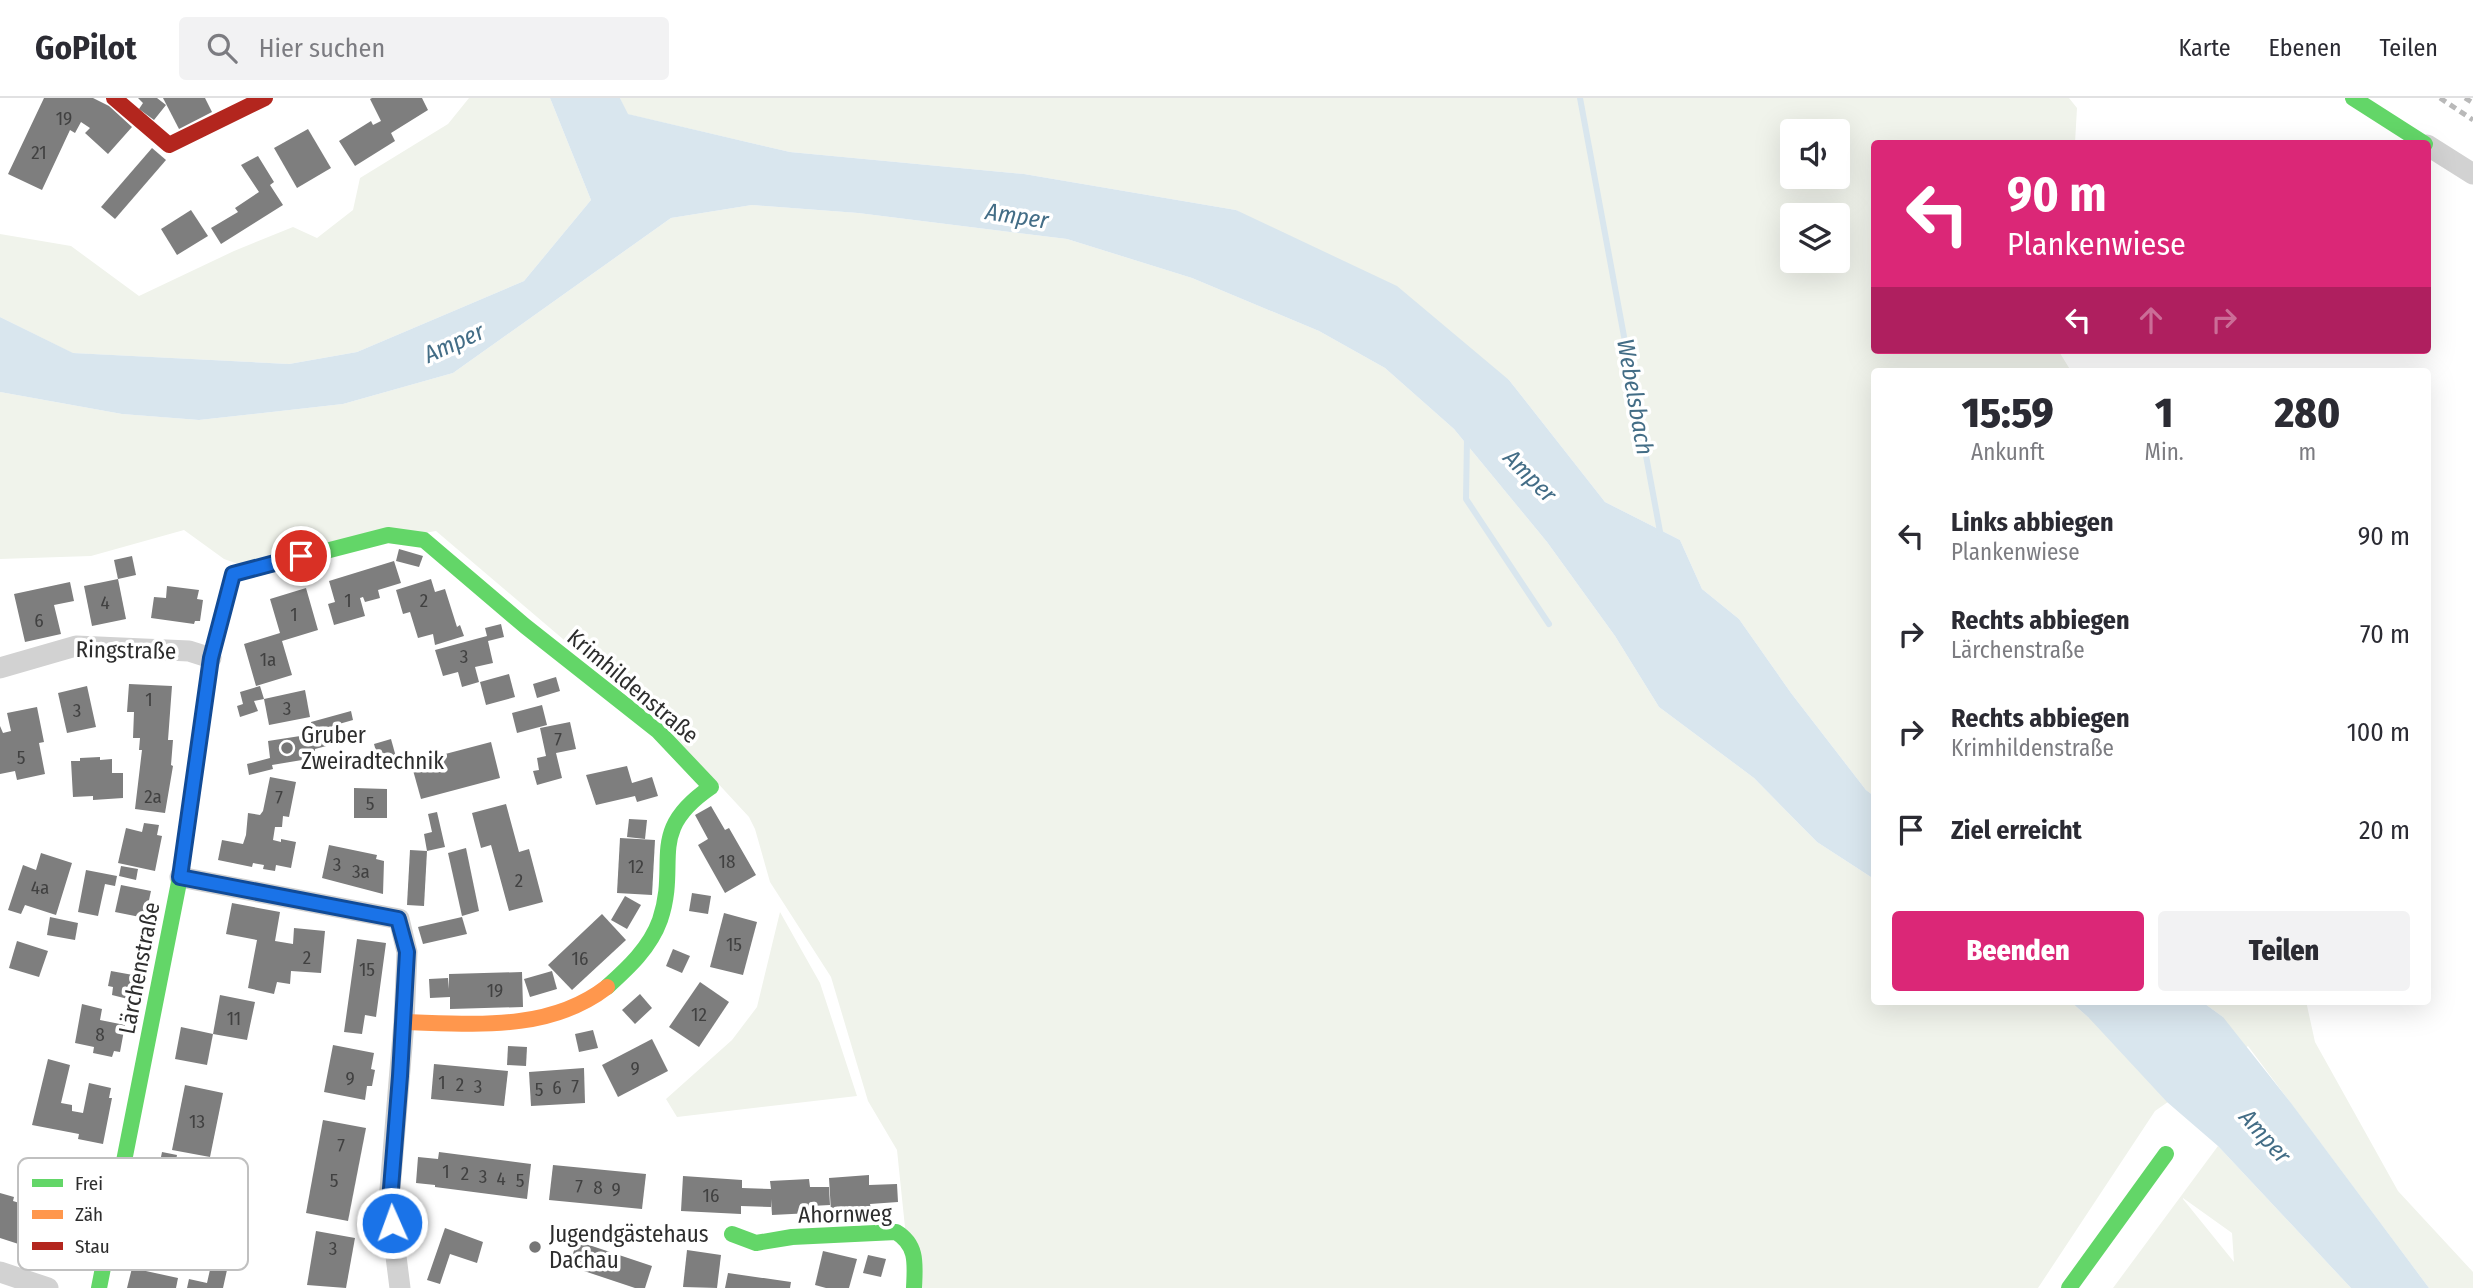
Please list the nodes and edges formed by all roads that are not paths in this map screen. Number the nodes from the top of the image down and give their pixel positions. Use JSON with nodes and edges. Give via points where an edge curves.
{"nodes":[{"id":1,"x":114,"y":98,"type":"edge"},
{"id":2,"x":265,"y":98,"type":"edge"},
{"id":3,"x":2353,"y":98,"type":"edge"},
{"id":4,"x":2420,"y":140,"type":"edge"},
{"id":5,"x":2431,"y":147,"type":"edge"},
{"id":6,"x":2473,"y":174,"type":"edge"},
{"id":7,"x":233,"y":574,"type":"joint"},
{"id":8,"x":211,"y":658,"type":"junction"},
{"id":9,"x":0,"y":668,"type":"edge"},
{"id":10,"x":180,"y":877,"type":"junction"},
{"id":11,"x":404,"y":1022,"type":"junction"},
{"id":12,"x":2166,"y":1154,"type":"dead end"},
{"id":13,"x":125,"y":1158,"type":"edge"},
{"id":14,"x":732,"y":1234,"type":"dead end"},
{"id":15,"x":103,"y":1270,"type":"edge"},
{"id":16,"x":0,"y":1272,"type":"edge"},
{"id":17,"x":48,"y":1288,"type":"edge"},
{"id":18,"x":99,"y":1288,"type":"edge"},
{"id":19,"x":400,"y":1288,"type":"edge"},
{"id":20,"x":914,"y":1288,"type":"edge"},
{"id":21,"x":2069,"y":1288,"type":"edge"}],
"edges":[{"from":1,"to":2,"type":"street","via":[[169,145]]},
{"from":3,"to":4,"type":"street"},
{"from":5,"to":6,"type":"street"},
{"from":7,"to":8,"type":"street","name":"Lärchenstraße"},
{"from":7,"to":11,"type":"street","name":"Krimhildenstraße","via":[[388,535],[424,540],[658,731],[711,787],[694,796],[673,823],[655,932],[614,983],[572,1010],[531,1020]]},
{"from":8,"to":9,"type":"street","name":"Ringstraße","via":[[189,651],[76,646]]},
{"from":8,"to":10,"type":"street","name":"Lärchenstraße"},
{"from":10,"to":11,"type":"street","via":[[398,919],[407,952]]},
{"from":10,"to":13,"type":"street","name":"Lärchenstraße"},
{"from":11,"to":19,"type":"street","via":[[390,1201]]},
{"from":12,"to":21,"type":"street"},
{"from":14,"to":20,"type":"street","name":"Ahornweg","via":[[756,1243],[896,1232],[914,1249]]},
{"from":15,"to":18,"type":"street","name":"Lärchenstraße"},
{"from":16,"to":17,"type":"street"}]}
